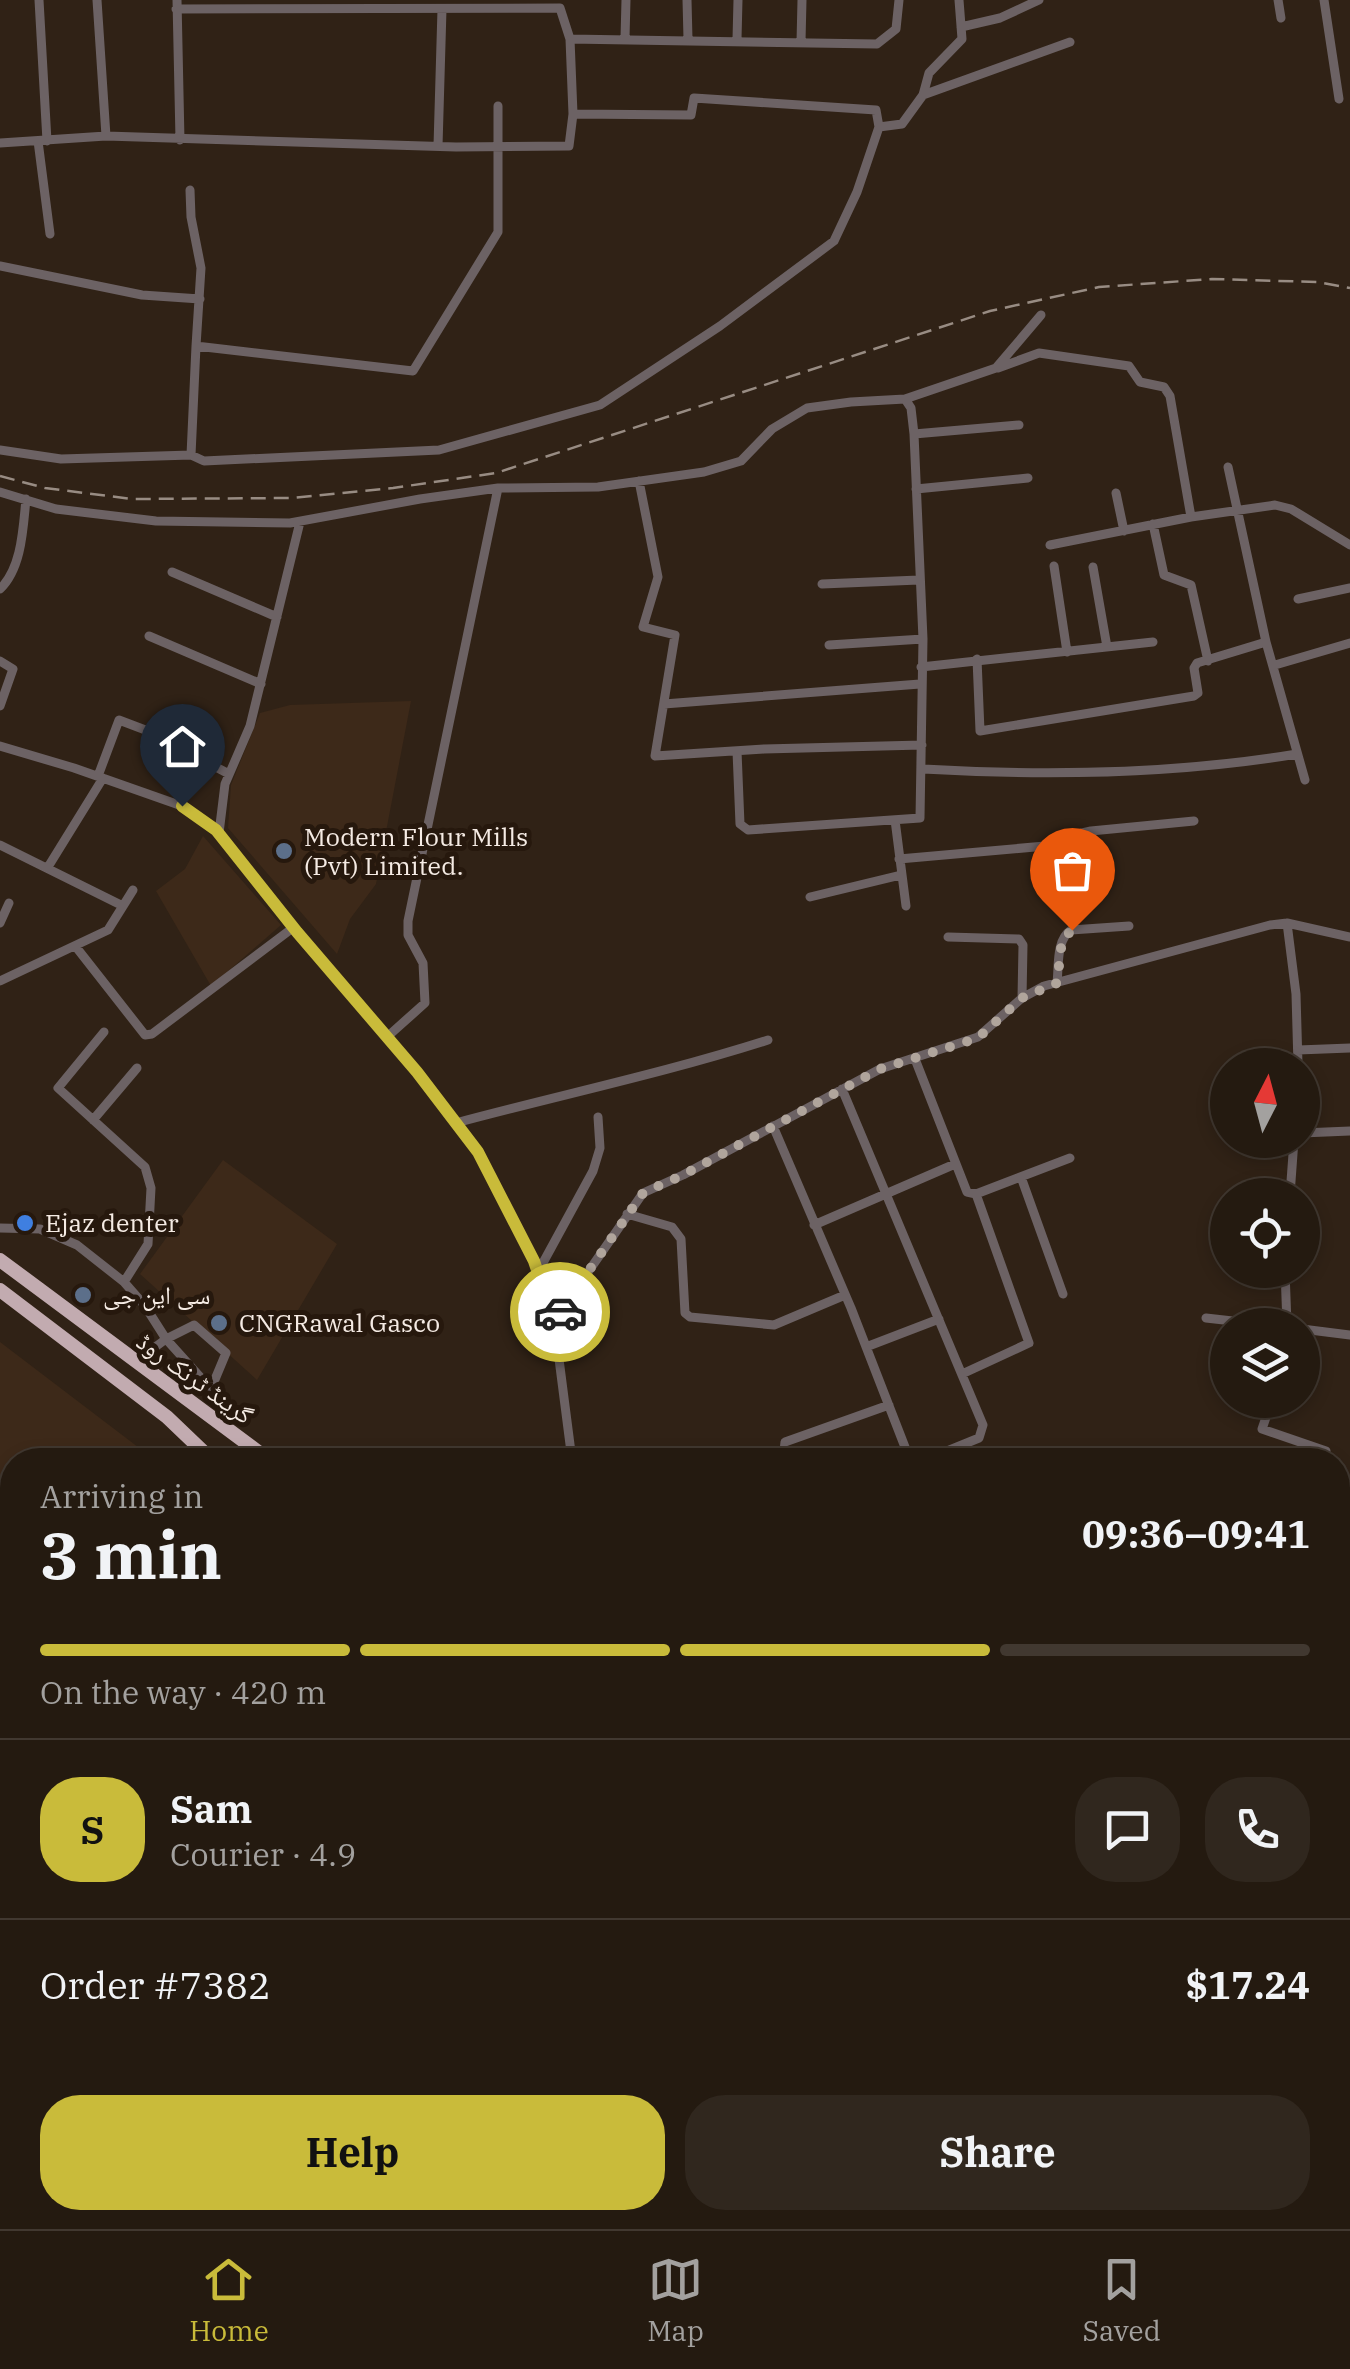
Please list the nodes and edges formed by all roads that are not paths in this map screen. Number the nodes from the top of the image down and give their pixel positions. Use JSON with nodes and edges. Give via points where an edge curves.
{"nodes":[{"id":1,"x":39,"y":0,"type":"edge"},
{"id":2,"x":97,"y":0,"type":"edge"},
{"id":3,"x":626,"y":0,"type":"edge"},
{"id":4,"x":687,"y":0,"type":"edge"},
{"id":5,"x":738,"y":0,"type":"edge"},
{"id":6,"x":802,"y":0,"type":"edge"},
{"id":7,"x":899,"y":0,"type":"edge"},
{"id":8,"x":958,"y":0,"type":"edge"},
{"id":9,"x":1040,"y":0,"type":"edge"},
{"id":10,"x":1278,"y":0,"type":"edge"},
{"id":11,"x":1324,"y":0,"type":"edge"},
{"id":12,"x":176,"y":4,"type":"edge"},
{"id":13,"x":367,"y":5,"type":"edge"},
{"id":14,"x":442,"y":9,"type":"junction"},
{"id":15,"x":1281,"y":18,"type":"dead end"},
{"id":16,"x":961,"y":27,"type":"junction"},
{"id":17,"x":625,"y":38,"type":"junction"},
{"id":18,"x":688,"y":38,"type":"junction"},
{"id":19,"x":570,"y":39,"type":"junction"},
{"id":20,"x":737,"y":39,"type":"junction"},
{"id":21,"x":800,"y":42,"type":"junction"},
{"id":22,"x":1070,"y":42,"type":"dead end"},
{"id":23,"x":923,"y":95,"type":"junction"},
{"id":24,"x":1339,"y":99,"type":"dead end"},
{"id":25,"x":498,"y":106,"type":"dead end"},
{"id":26,"x":573,"y":114,"type":"junction"},
{"id":27,"x":879,"y":127,"type":"junction"},
{"id":28,"x":106,"y":136,"type":"junction"},
{"id":29,"x":180,"y":140,"type":"junction"},
{"id":30,"x":42,"y":141,"type":"junction"},
{"id":31,"x":0,"y":143,"type":"edge"},
{"id":32,"x":438,"y":146,"type":"junction"},
{"id":33,"x":497,"y":147,"type":"junction"},
{"id":34,"x":190,"y":190,"type":"dead end"},
{"id":35,"x":50,"y":234,"type":"dead end"},
{"id":36,"x":0,"y":266,"type":"edge"},
{"id":37,"x":200,"y":299,"type":"junction"},
{"id":38,"x":1042,"y":315,"type":"dead end"},
{"id":39,"x":196,"y":346,"type":"junction"},
{"id":40,"x":996,"y":368,"type":"junction"},
{"id":41,"x":906,"y":399,"type":"junction"},
{"id":42,"x":1019,"y":425,"type":"dead end"},
{"id":43,"x":914,"y":434,"type":"junction"},
{"id":44,"x":0,"y":450,"type":"edge"},
{"id":45,"x":191,"y":455,"type":"junction"},
{"id":46,"x":1228,"y":467,"type":"dead end"},
{"id":47,"x":1028,"y":478,"type":"dead end"},
{"id":48,"x":639,"y":481,"type":"junction"},
{"id":49,"x":498,"y":488,"type":"junction"},
{"id":50,"x":916,"y":489,"type":"junction"},
{"id":51,"x":0,"y":492,"type":"edge"},
{"id":52,"x":1116,"y":493,"type":"dead end"},
{"id":53,"x":26,"y":499,"type":"junction"},
{"id":54,"x":1239,"y":509,"type":"junction"},
{"id":55,"x":1192,"y":517,"type":"junction"},
{"id":56,"x":300,"y":522,"type":"junction"},
{"id":57,"x":1153,"y":524,"type":"junction"},
{"id":58,"x":1124,"y":531,"type":"junction"},
{"id":59,"x":1050,"y":545,"type":"dead end"},
{"id":60,"x":1350,"y":545,"type":"edge"},
{"id":61,"x":1054,"y":566,"type":"dead end"},
{"id":62,"x":1092,"y":567,"type":"dead end"},
{"id":63,"x":172,"y":572,"type":"dead end"},
{"id":64,"x":919,"y":580,"type":"junction"},
{"id":65,"x":822,"y":584,"type":"dead end"},
{"id":66,"x":1350,"y":588,"type":"edge"},
{"id":67,"x":0,"y":589,"type":"edge"},
{"id":68,"x":1298,"y":599,"type":"dead end"},
{"id":69,"x":277,"y":616,"type":"junction"},
{"id":70,"x":149,"y":636,"type":"dead end"},
{"id":71,"x":923,"y":639,"type":"junction"},
{"id":72,"x":1153,"y":642,"type":"dead end"},
{"id":73,"x":1266,"y":642,"type":"junction"},
{"id":74,"x":1350,"y":644,"type":"edge"},
{"id":75,"x":829,"y":645,"type":"dead end"},
{"id":76,"x":1106,"y":648,"type":"junction"},
{"id":77,"x":1067,"y":652,"type":"junction"},
{"id":78,"x":977,"y":659,"type":"junction"},
{"id":79,"x":1208,"y":660,"type":"junction"},
{"id":80,"x":0,"y":661,"type":"edge"},
{"id":81,"x":1275,"y":665,"type":"junction"},
{"id":82,"x":921,"y":666,"type":"junction"},
{"id":83,"x":260,"y":684,"type":"junction"},
{"id":84,"x":920,"y":684,"type":"junction"},
{"id":85,"x":664,"y":704,"type":"junction"},
{"id":86,"x":0,"y":706,"type":"edge"},
{"id":87,"x":922,"y":745,"type":"junction"},
{"id":88,"x":0,"y":746,"type":"edge"},
{"id":89,"x":736,"y":752,"type":"junction"},
{"id":90,"x":1297,"y":754,"type":"junction"},
{"id":91,"x":922,"y":770,"type":"junction"},
{"id":92,"x":229,"y":774,"type":"junction"},
{"id":93,"x":101,"y":777,"type":"junction"},
{"id":94,"x":1304,"y":780,"type":"dead end"},
{"id":95,"x":894,"y":820,"type":"junction"},
{"id":96,"x":1194,"y":821,"type":"dead end"},
{"id":97,"x":219,"y":833,"type":"junction"},
{"id":98,"x":0,"y":845,"type":"edge"},
{"id":99,"x":899,"y":859,"type":"junction"},
{"id":100,"x":48,"y":867,"type":"junction"},
{"id":101,"x":901,"y":875,"type":"junction"},
{"id":102,"x":134,"y":890,"type":"dead end"},
{"id":103,"x":810,"y":896,"type":"dead end"},
{"id":104,"x":9,"y":903,"type":"dead end"},
{"id":105,"x":123,"y":906,"type":"junction"},
{"id":106,"x":906,"y":906,"type":"dead end"},
{"id":107,"x":0,"y":923,"type":"edge"},
{"id":108,"x":1287,"y":924,"type":"junction"},
{"id":109,"x":1128,"y":926,"type":"dead end"},
{"id":110,"x":294,"y":927,"type":"junction"},
{"id":111,"x":948,"y":937,"type":"dead end"},
{"id":112,"x":1350,"y":937,"type":"edge"},
{"id":113,"x":76,"y":947,"type":"junction"},
{"id":114,"x":0,"y":981,"type":"edge"},
{"id":115,"x":1057,"y":983,"type":"junction"},
{"id":116,"x":1022,"y":998,"type":"junction"},
{"id":117,"x":104,"y":1032,"type":"dead end"},
{"id":118,"x":388,"y":1037,"type":"junction"},
{"id":119,"x":768,"y":1040,"type":"dead end"},
{"id":120,"x":1298,"y":1048,"type":"edge"},
{"id":121,"x":1350,"y":1048,"type":"edge"},
{"id":122,"x":1320,"y":1049,"type":"edge"},
{"id":123,"x":915,"y":1060,"type":"junction"},
{"id":124,"x":137,"y":1068,"type":"dead end"},
{"id":125,"x":842,"y":1088,"type":"junction"},
{"id":126,"x":598,"y":1117,"type":"dead end"},
{"id":127,"x":93,"y":1120,"type":"junction"},
{"id":128,"x":456,"y":1123,"type":"junction"},
{"id":129,"x":773,"y":1126,"type":"junction"},
{"id":130,"x":1350,"y":1131,"type":"edge"},
{"id":131,"x":1320,"y":1132,"type":"edge"},
{"id":132,"x":1070,"y":1158,"type":"dead end"},
{"id":133,"x":956,"y":1164,"type":"junction"},
{"id":134,"x":1021,"y":1177,"type":"junction"},
{"id":135,"x":886,"y":1194,"type":"junction"},
{"id":136,"x":976,"y":1194,"type":"junction"},
{"id":137,"x":627,"y":1214,"type":"junction"},
{"id":138,"x":814,"y":1226,"type":"junction"},
{"id":139,"x":0,"y":1228,"type":"edge"},
{"id":140,"x":0,"y":1260,"type":"edge"},
{"id":141,"x":538,"y":1272,"type":"junction"},
{"id":142,"x":124,"y":1282,"type":"junction"},
{"id":143,"x":0,"y":1290,"type":"edge"},
{"id":144,"x":1063,"y":1294,"type":"dead end"},
{"id":145,"x":845,"y":1295,"type":"junction"},
{"id":146,"x":1206,"y":1318,"type":"dead end"},
{"id":147,"x":1210,"y":1318,"type":"edge"},
{"id":148,"x":939,"y":1319,"type":"junction"},
{"id":149,"x":554,"y":1321,"type":"junction"},
{"id":150,"x":1320,"y":1331,"type":"edge"},
{"id":151,"x":1350,"y":1335,"type":"edge"},
{"id":152,"x":166,"y":1339,"type":"junction"},
{"id":153,"x":866,"y":1347,"type":"junction"},
{"id":154,"x":135,"y":1362,"type":"junction"},
{"id":155,"x":962,"y":1374,"type":"junction"},
{"id":156,"x":889,"y":1405,"type":"junction"},
{"id":157,"x":204,"y":1412,"type":"junction"},
{"id":158,"x":167,"y":1416,"type":"junction"},
{"id":159,"x":1266,"y":1418,"type":"edge"},
{"id":160,"x":200,"y":1448,"type":"edge"},
{"id":161,"x":208,"y":1448,"type":"edge"},
{"id":162,"x":244,"y":1448,"type":"edge"},
{"id":163,"x":253,"y":1448,"type":"edge"},
{"id":164,"x":570,"y":1448,"type":"edge"},
{"id":165,"x":784,"y":1448,"type":"edge"},
{"id":166,"x":905,"y":1448,"type":"edge"},
{"id":167,"x":954,"y":1448,"type":"edge"},
{"id":168,"x":1318,"y":1448,"type":"edge"}],
"edges":[{"from":1,"to":30,"type":"street"},
{"from":2,"to":28,"type":"street"},
{"from":3,"to":17,"type":"street"},
{"from":4,"to":18,"type":"street"},
{"from":5,"to":20,"type":"street"},
{"from":6,"to":21,"type":"street"},
{"from":7,"to":21,"type":"street","via":[[896,29],[877,44]]},
{"from":8,"to":16,"type":"street"},
{"from":9,"to":16,"type":"street"},
{"from":10,"to":15,"type":"street"},
{"from":11,"to":24,"type":"street"},
{"from":12,"to":13,"type":"street"},
{"from":12,"to":29,"type":"street"},
{"from":13,"to":14,"type":"street"},
{"from":14,"to":19,"type":"street","via":[[560,8]]},
{"from":14,"to":32,"type":"street"},
{"from":16,"to":23,"type":"street","via":[[962,39],[929,73]]},
{"from":17,"to":18,"type":"street"},
{"from":17,"to":19,"type":"street"},
{"from":18,"to":20,"type":"street"},
{"from":19,"to":26,"type":"street"},
{"from":20,"to":21,"type":"street"},
{"from":22,"to":23,"type":"street"},
{"from":23,"to":27,"type":"street","via":[[902,124]]},
{"from":25,"to":33,"type":"street"},
{"from":26,"to":27,"type":"street","via":[[691,115],[694,98],[876,110]]},
{"from":26,"to":33,"type":"street","via":[[570,146]]},
{"from":27,"to":45,"type":"street","via":[[834,242],[600,405],[439,450],[204,460]]},
{"from":28,"to":29,"type":"street"},
{"from":28,"to":30,"type":"street"},
{"from":29,"to":32,"type":"street"},
{"from":30,"to":31,"type":"street"},
{"from":30,"to":35,"type":"street"},
{"from":32,"to":33,"type":"street"},
{"from":33,"to":39,"type":"street","via":[[498,232],[412,370]]},
{"from":34,"to":37,"type":"street"},
{"from":36,"to":37,"type":"street","via":[[142,295]]},
{"from":37,"to":39,"type":"street"},
{"from":38,"to":40,"type":"street"},
{"from":39,"to":45,"type":"street"},
{"from":40,"to":41,"type":"street"},
{"from":40,"to":55,"type":"street","via":[[1038,353],[1129,366],[1140,382],[1164,387]]},
{"from":41,"to":43,"type":"street"},
{"from":41,"to":48,"type":"street","via":[[807,408],[772,429],[742,462]]},
{"from":42,"to":43,"type":"street"},
{"from":43,"to":50,"type":"street"},
{"from":44,"to":45,"type":"street","via":[[61,458]]},
{"from":46,"to":54,"type":"street"},
{"from":47,"to":50,"type":"street"},
{"from":48,"to":49,"type":"street"},
{"from":48,"to":85,"type":"street","via":[[658,577],[643,627],[675,635]]},
{"from":49,"to":56,"type":"street"},
{"from":49,"to":118,"type":"street","via":[[408,920],[408,936],[423,963],[424,1003]]},
{"from":50,"to":64,"type":"street"},
{"from":51,"to":53,"type":"street"},
{"from":52,"to":58,"type":"street"},
{"from":53,"to":56,"type":"street","via":[[156,522]]},
{"from":53,"to":67,"type":"street","via":[[22,537],[9,581]]},
{"from":54,"to":55,"type":"street"},
{"from":54,"to":60,"type":"street","via":[[1284,506]]},
{"from":54,"to":73,"type":"street"},
{"from":55,"to":57,"type":"street"},
{"from":56,"to":69,"type":"street"},
{"from":57,"to":58,"type":"street"},
{"from":57,"to":79,"type":"street","via":[[1164,575],[1191,585]]},
{"from":58,"to":59,"type":"street"},
{"from":61,"to":77,"type":"street"},
{"from":62,"to":76,"type":"street"},
{"from":63,"to":69,"type":"street"},
{"from":64,"to":65,"type":"street"},
{"from":64,"to":71,"type":"street"},
{"from":66,"to":68,"type":"street"},
{"from":69,"to":83,"type":"street"},
{"from":70,"to":83,"type":"street"},
{"from":71,"to":75,"type":"street"},
{"from":71,"to":82,"type":"street"},
{"from":72,"to":76,"type":"street"},
{"from":73,"to":79,"type":"street"},
{"from":73,"to":81,"type":"street"},
{"from":74,"to":81,"type":"street"},
{"from":76,"to":77,"type":"street"},
{"from":77,"to":78,"type":"street"},
{"from":78,"to":79,"type":"street","via":[[980,731],[1194,696],[1194,668]]},
{"from":78,"to":82,"type":"street"},
{"from":80,"to":86,"type":"street","via":[[13,669]]},
{"from":81,"to":90,"type":"street"},
{"from":82,"to":84,"type":"street"},
{"from":83,"to":92,"type":"street"},
{"from":84,"to":85,"type":"street"},
{"from":84,"to":87,"type":"street"},
{"from":85,"to":89,"type":"street","via":[[655,756]]},
{"from":87,"to":89,"type":"street"},
{"from":87,"to":91,"type":"street"},
{"from":88,"to":93,"type":"street"},
{"from":89,"to":95,"type":"street","via":[[740,824],[748,830]]},
{"from":90,"to":91,"type":"street","via":[[1246,763],[1018,775]]},
{"from":90,"to":94,"type":"street"},
{"from":91,"to":95,"type":"street","via":[[920,818]]},
{"from":92,"to":93,"type":"street","via":[[119,720]]},
{"from":92,"to":97,"type":"street"},
{"from":93,"to":97,"type":"street","via":[[182,806]]},
{"from":93,"to":100,"type":"street"},
{"from":95,"to":99,"type":"street"},
{"from":96,"to":99,"type":"street","via":[[1091,831],[1068,844]]},
{"from":97,"to":110,"type":"street"},
{"from":98,"to":100,"type":"street"},
{"from":99,"to":101,"type":"street"},
{"from":100,"to":105,"type":"street"},
{"from":101,"to":103,"type":"street"},
{"from":101,"to":106,"type":"street"},
{"from":102,"to":105,"type":"street"},
{"from":104,"to":107,"type":"street"},
{"from":105,"to":113,"type":"street","via":[[108,930]]},
{"from":108,"to":112,"type":"street"},
{"from":108,"to":115,"type":"street"},
{"from":108,"to":120,"type":"street"},
{"from":109,"to":115,"type":"street","via":[[1066,933]]},
{"from":110,"to":113,"type":"street","via":[[146,1035]]},
{"from":110,"to":118,"type":"street"},
{"from":111,"to":116,"type":"street","via":[[1019,939]]},
{"from":113,"to":114,"type":"street"},
{"from":115,"to":116,"type":"street"},
{"from":116,"to":123,"type":"street","via":[[978,1038]]},
{"from":117,"to":127,"type":"street","via":[[58,1088]]},
{"from":118,"to":128,"type":"street"},
{"from":119,"to":128,"type":"street"},
{"from":121,"to":122,"type":"street"},
{"from":123,"to":125,"type":"street"},
{"from":123,"to":133,"type":"street"},
{"from":124,"to":127,"type":"street"},
{"from":125,"to":129,"type":"street"},
{"from":125,"to":135,"type":"street"},
{"from":126,"to":141,"type":"street","via":[[600,1148],[592,1172]]},
{"from":127,"to":142,"type":"street","via":[[145,1167],[151,1188],[148,1244]]},
{"from":128,"to":141,"type":"street","via":[[478,1152]]},
{"from":129,"to":137,"type":"street","via":[[652,1187]]},
{"from":129,"to":138,"type":"street"},
{"from":130,"to":131,"type":"street"},
{"from":132,"to":134,"type":"street"},
{"from":133,"to":135,"type":"street"},
{"from":133,"to":136,"type":"street","via":[[968,1192]]},
{"from":134,"to":136,"type":"street"},
{"from":134,"to":144,"type":"street"},
{"from":135,"to":138,"type":"street"},
{"from":135,"to":148,"type":"street"},
{"from":136,"to":155,"type":"street","via":[[1029,1343]]},
{"from":137,"to":145,"type":"street","via":[[672,1227],[681,1239],[690,1317],[774,1325]]},
{"from":137,"to":149,"type":"street"},
{"from":138,"to":145,"type":"street"},
{"from":139,"to":142,"type":"street","via":[[40,1229],[77,1244]]},
{"from":140,"to":154,"type":"highway","name":"گرینڈ ٹرنک روڈ"},
{"from":141,"to":149,"type":"street"},
{"from":142,"to":152,"type":"street"},
{"from":143,"to":158,"type":"highway","name":"گرینڈ ٹرنک روڈ"},
{"from":145,"to":153,"type":"street"},
{"from":146,"to":147,"type":"street"},
{"from":148,"to":153,"type":"street"},
{"from":148,"to":155,"type":"street"},
{"from":149,"to":164,"type":"street"},
{"from":150,"to":151,"type":"street"},
{"from":152,"to":152,"type":"street","via":[[194,1324],[226,1353],[212,1389]]},
{"from":152,"to":154,"type":"street"},
{"from":153,"to":156,"type":"street"},
{"from":154,"to":157,"type":"highway","name":"گرینڈ ٹرنک روڈ"},
{"from":155,"to":167,"type":"street","via":[[983,1425],[978,1438]]},
{"from":156,"to":165,"type":"street","via":[[785,1442]]},
{"from":156,"to":166,"type":"street"},
{"from":157,"to":162,"type":"highway"},
{"from":157,"to":163,"type":"highway","name":"گرینڈ ٹرنک روڈ"},
{"from":158,"to":160,"type":"highway","name":"گرینڈ ٹرنک روڈ"},
{"from":158,"to":161,"type":"highway"},
{"from":159,"to":168,"type":"street","via":[[1262,1428]]}]}
